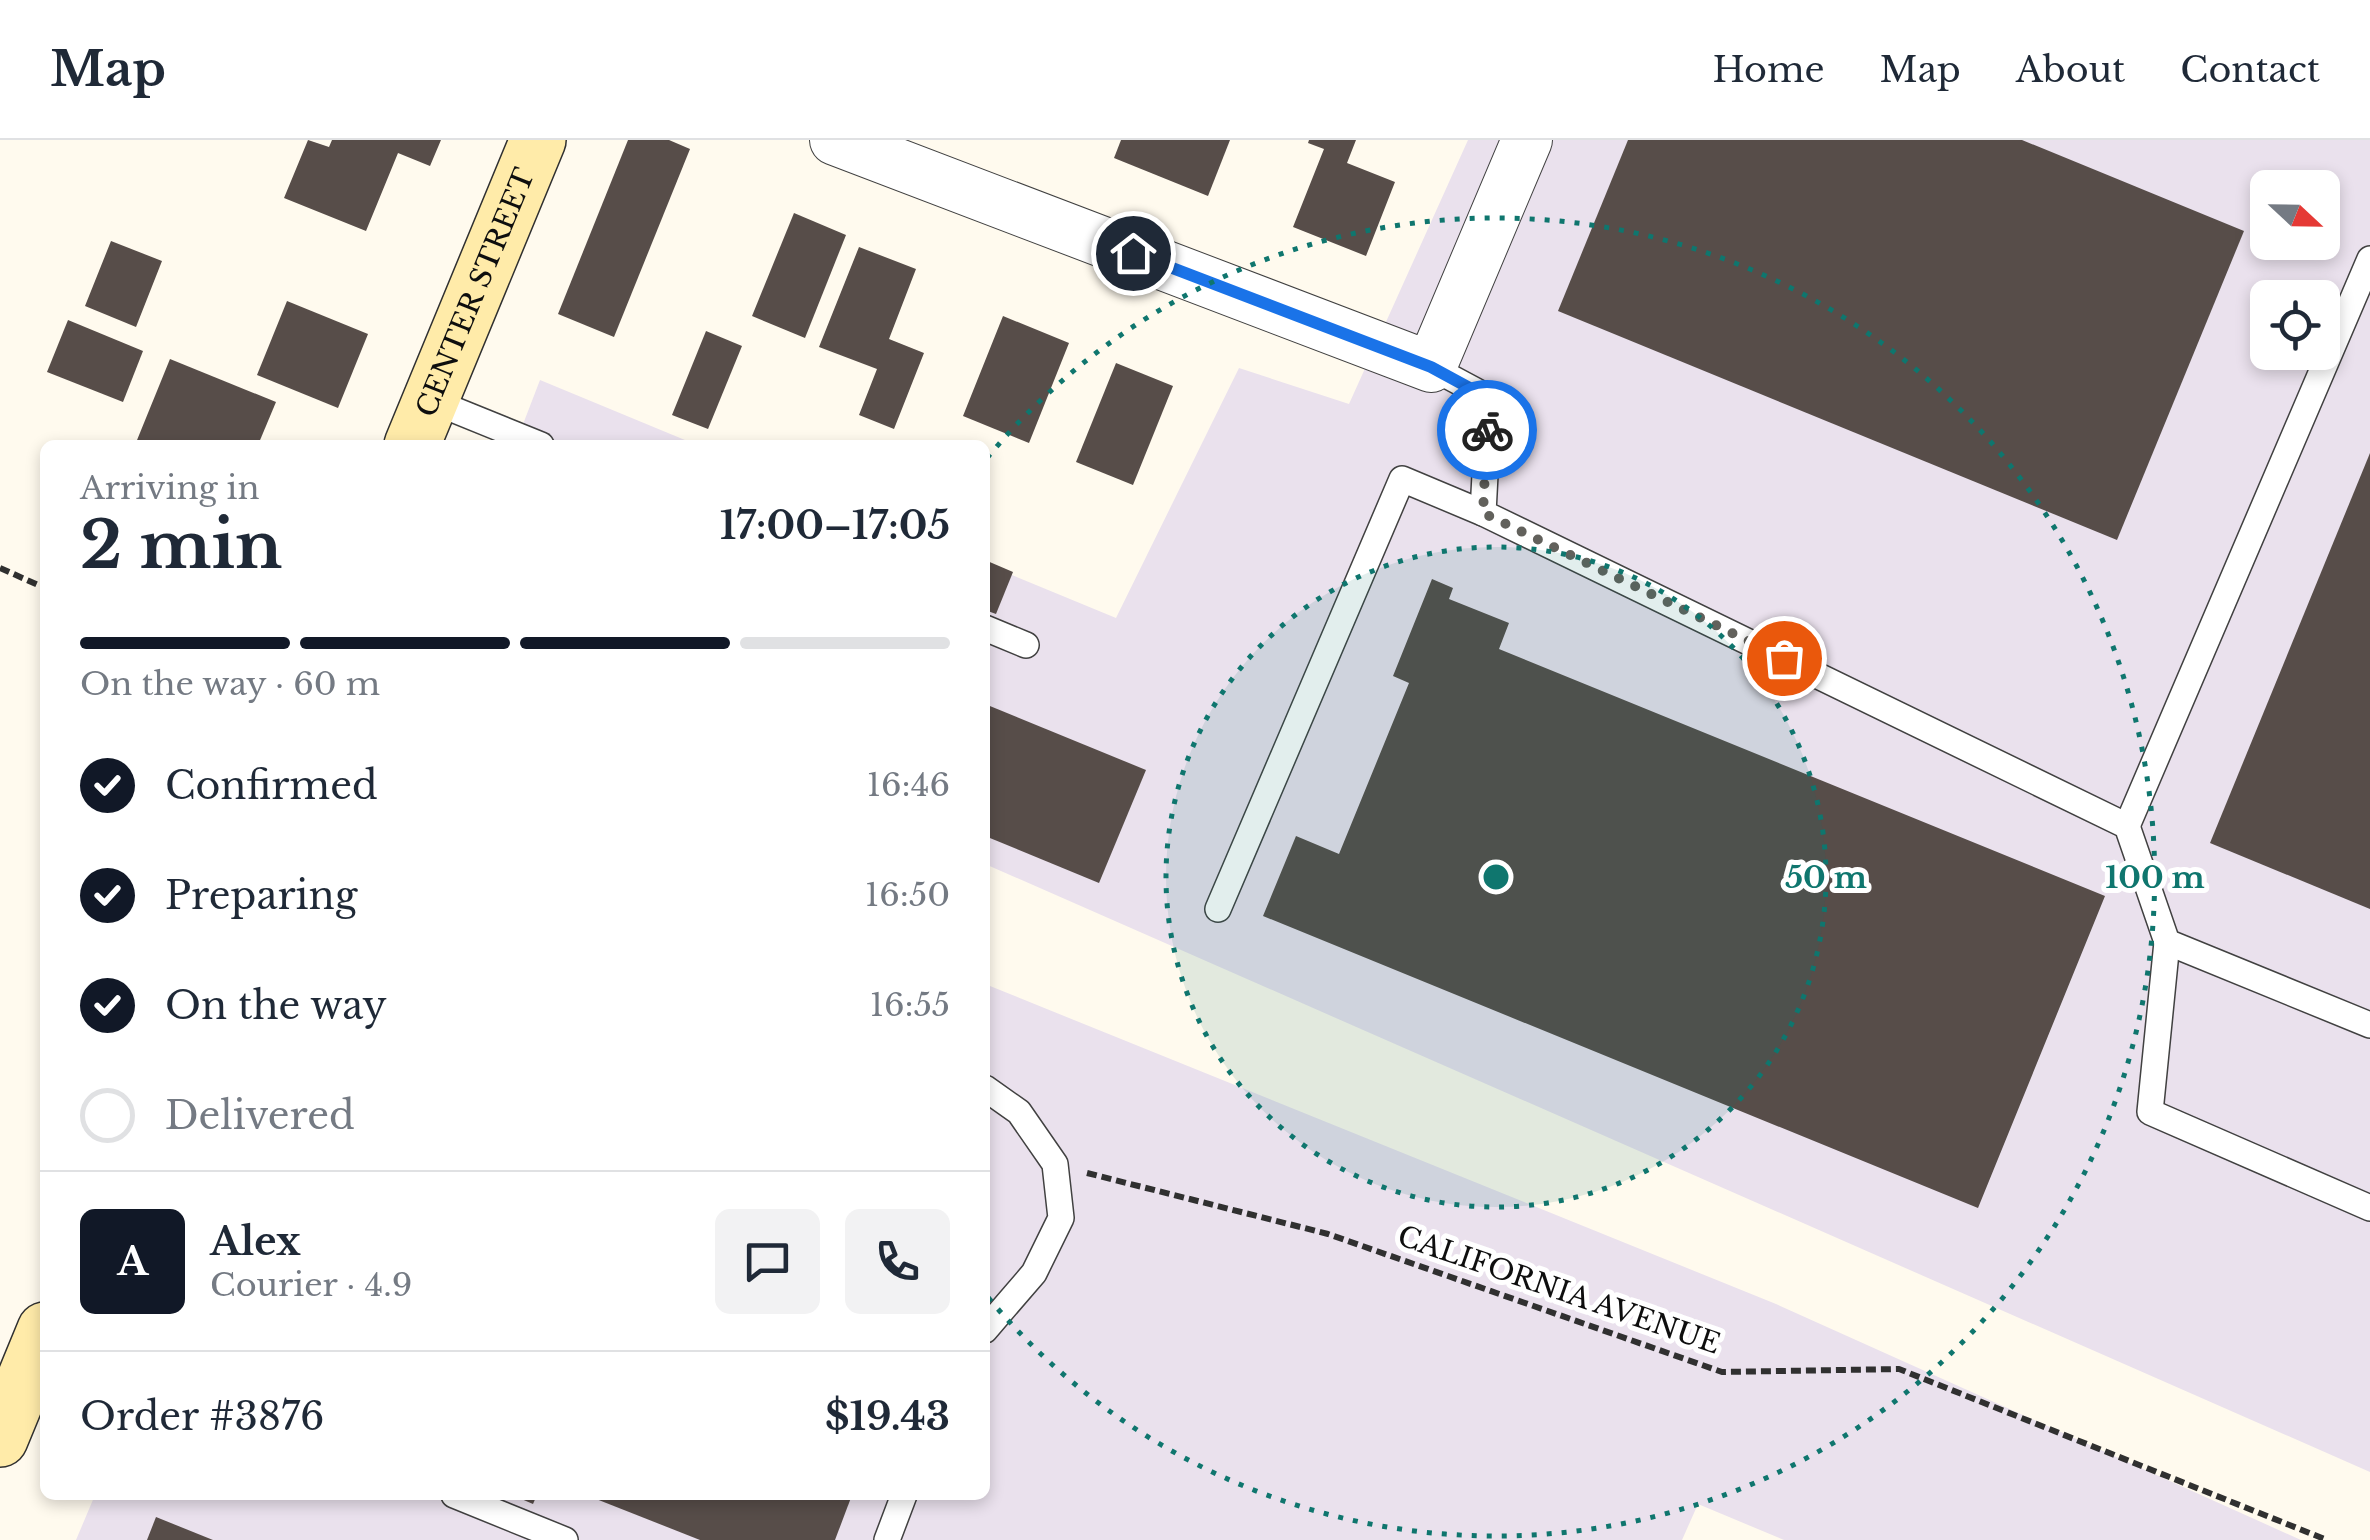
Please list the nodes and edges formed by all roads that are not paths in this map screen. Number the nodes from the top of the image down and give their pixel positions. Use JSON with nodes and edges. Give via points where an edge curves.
{"nodes":[{"id":1,"x":538,"y":140,"type":"edge"},
{"id":2,"x":835,"y":140,"type":"edge"},
{"id":3,"x":1527,"y":140,"type":"edge"},
{"id":4,"x":2370,"y":259,"type":"edge"},
{"id":5,"x":1431,"y":367,"type":"junction"},
{"id":6,"x":421,"y":422,"type":"edge"},
{"id":7,"x":515,"y":440,"type":"edge"},
{"id":8,"x":1483,"y":513,"type":"junction"},
{"id":9,"x":990,"y":630,"type":"edge"},
{"id":10,"x":1026,"y":645,"type":"dead end"},
{"id":11,"x":2127,"y":826,"type":"junction"},
{"id":12,"x":1218,"y":909,"type":"dead end"},
{"id":13,"x":2167,"y":942,"type":"junction"},
{"id":14,"x":2370,"y":1024,"type":"edge"},
{"id":15,"x":990,"y":1092,"type":"edge"},
{"id":16,"x":2370,"y":1208,"type":"edge"},
{"id":17,"x":990,"y":1324,"type":"edge"},
{"id":18,"x":40,"y":1342,"type":"edge"},
{"id":19,"x":0,"y":1440,"type":"edge"},
{"id":20,"x":466,"y":1500,"type":"edge"},
{"id":21,"x":902,"y":1500,"type":"edge"},
{"id":22,"x":564,"y":1540,"type":"edge"},
{"id":23,"x":887,"y":1540,"type":"edge"}],
"edges":[{"from":1,"to":6,"type":"main road","name":"CENTER STREET"},
{"from":2,"to":5,"type":"street"},
{"from":3,"to":5,"type":"street"},
{"from":4,"to":11,"type":"lane"},
{"from":5,"to":8,"type":"lane","via":[[1488,398]]},
{"from":6,"to":7,"type":"lane"},
{"from":8,"to":11,"type":"lane"},
{"from":8,"to":12,"type":"lane","via":[[1402,479]]},
{"from":9,"to":10,"type":"lane"},
{"from":11,"to":13,"type":"lane"},
{"from":13,"to":14,"type":"lane"},
{"from":13,"to":16,"type":"lane","via":[[2150,1112]]},
{"from":15,"to":17,"type":"lane","via":[[1019,1112],[1055,1164],[1061,1218],[1034,1273]]},
{"from":18,"to":19,"type":"main road"},
{"from":20,"to":22,"type":"lane"},
{"from":21,"to":23,"type":"lane"}]}
